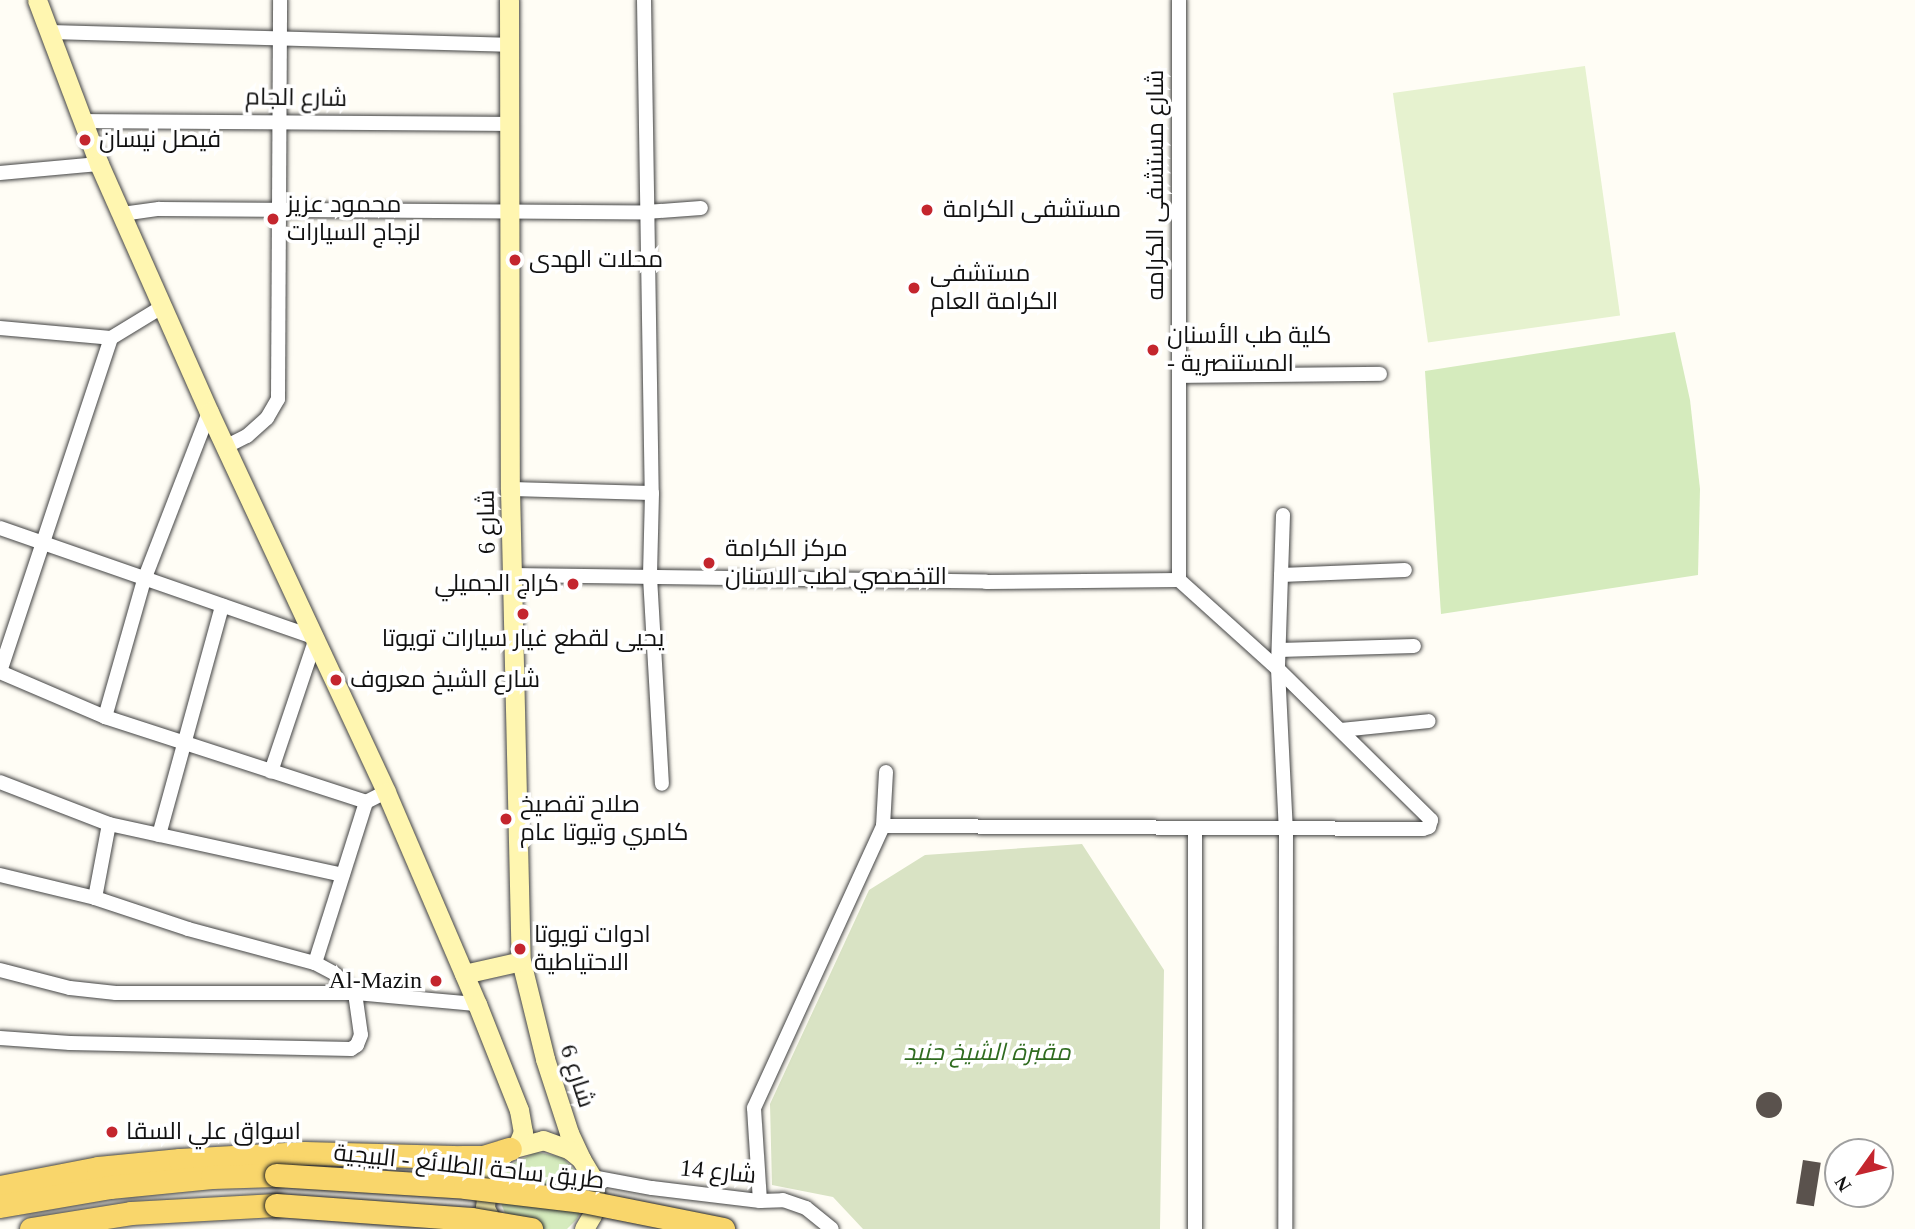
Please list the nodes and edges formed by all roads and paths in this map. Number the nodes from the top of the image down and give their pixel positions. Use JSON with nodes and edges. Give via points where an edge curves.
{"nodes":[{"id":1,"x":37,"y":0,"type":"edge"},
{"id":2,"x":280,"y":0,"type":"edge"},
{"id":3,"x":509,"y":0,"type":"edge"},
{"id":4,"x":644,"y":0,"type":"edge"},
{"id":5,"x":1179,"y":0,"type":"edge"},
{"id":6,"x":48,"y":32,"type":"junction"},
{"id":7,"x":280,"y":37,"type":"junction"},
{"id":8,"x":509,"y":45,"type":"junction"},
{"id":9,"x":280,"y":120,"type":"junction"},
{"id":10,"x":82,"y":121,"type":"junction"},
{"id":11,"x":511,"y":124,"type":"junction"},
{"id":12,"x":99,"y":164,"type":"junction"},
{"id":13,"x":0,"y":173,"type":"edge"},
{"id":14,"x":279,"y":208,"type":"junction"},
{"id":15,"x":702,"y":208,"type":"dead end"},
{"id":16,"x":512,"y":211,"type":"junction"},
{"id":17,"x":646,"y":212,"type":"junction"},
{"id":18,"x":122,"y":214,"type":"junction"},
{"id":19,"x":162,"y":307,"type":"junction"},
{"id":20,"x":0,"y":328,"type":"edge"},
{"id":21,"x":111,"y":338,"type":"junction"},
{"id":22,"x":1380,"y":374,"type":"dead end"},
{"id":23,"x":1179,"y":376,"type":"junction"},
{"id":24,"x":209,"y":412,"type":"junction"},
{"id":25,"x":225,"y":447,"type":"junction"},
{"id":26,"x":510,"y":489,"type":"junction"},
{"id":27,"x":652,"y":493,"type":"junction"},
{"id":28,"x":1283,"y":515,"type":"dead end"},
{"id":29,"x":0,"y":528,"type":"edge"},
{"id":30,"x":41,"y":543,"type":"junction"},
{"id":31,"x":1405,"y":570,"type":"dead end"},
{"id":32,"x":512,"y":575,"type":"junction"},
{"id":33,"x":1281,"y":575,"type":"junction"},
{"id":34,"x":650,"y":577,"type":"junction"},
{"id":35,"x":144,"y":580,"type":"junction"},
{"id":36,"x":1179,"y":580,"type":"junction"},
{"id":37,"x":222,"y":606,"type":"junction"},
{"id":38,"x":316,"y":638,"type":"junction"},
{"id":39,"x":1414,"y":646,"type":"dead end"},
{"id":40,"x":1279,"y":650,"type":"junction"},
{"id":41,"x":1278,"y":669,"type":"junction"},
{"id":42,"x":105,"y":717,"type":"junction"},
{"id":43,"x":1429,"y":720,"type":"dead end"},
{"id":44,"x":1341,"y":730,"type":"junction"},
{"id":45,"x":183,"y":743,"type":"junction"},
{"id":46,"x":271,"y":772,"type":"junction"},
{"id":47,"x":886,"y":772,"type":"dead end"},
{"id":48,"x":0,"y":782,"type":"edge"},
{"id":49,"x":662,"y":784,"type":"dead end"},
{"id":50,"x":387,"y":792,"type":"junction"},
{"id":51,"x":366,"y":802,"type":"junction"},
{"id":52,"x":109,"y":824,"type":"junction"},
{"id":53,"x":883,"y":827,"type":"junction"},
{"id":54,"x":1195,"y":830,"type":"junction"},
{"id":55,"x":1286,"y":830,"type":"junction"},
{"id":56,"x":159,"y":835,"type":"junction"},
{"id":57,"x":342,"y":874,"type":"junction"},
{"id":58,"x":0,"y":875,"type":"edge"},
{"id":59,"x":94,"y":898,"type":"junction"},
{"id":60,"x":521,"y":961,"type":"junction"},
{"id":61,"x":315,"y":963,"type":"junction"},
{"id":62,"x":0,"y":970,"type":"edge"},
{"id":63,"x":464,"y":974,"type":"junction"},
{"id":64,"x":355,"y":993,"type":"junction"},
{"id":65,"x":477,"y":1004,"type":"junction"},
{"id":66,"x":0,"y":1038,"type":"edge"},
{"id":67,"x":513,"y":1148,"type":"junction"},
{"id":68,"x":581,"y":1159,"type":"junction"},
{"id":69,"x":592,"y":1177,"type":"junction"},
{"id":70,"x":0,"y":1187,"type":"edge"},
{"id":71,"x":760,"y":1201,"type":"junction"},
{"id":72,"x":0,"y":1206,"type":"edge"},
{"id":73,"x":31,"y":1229,"type":"edge"},
{"id":74,"x":496,"y":1229,"type":"edge"},
{"id":75,"x":531,"y":1229,"type":"edge"},
{"id":76,"x":584,"y":1229,"type":"edge"},
{"id":77,"x":723,"y":1229,"type":"edge"},
{"id":78,"x":832,"y":1229,"type":"edge"},
{"id":79,"x":1195,"y":1229,"type":"edge"},
{"id":80,"x":1285,"y":1229,"type":"edge"}],
"edges":[{"from":1,"to":6,"type":"street"},
{"from":2,"to":7,"type":"street"},
{"from":3,"to":8,"type":"street","name":"شارع 6"},
{"from":4,"to":17,"type":"street"},
{"from":5,"to":23,"type":"street","name":"شارع مستشفى الكرامه"},
{"from":6,"to":7,"type":"street"},
{"from":6,"to":10,"type":"street"},
{"from":7,"to":8,"type":"street"},
{"from":7,"to":9,"type":"street"},
{"from":8,"to":11,"type":"street","name":"شارع 6"},
{"from":9,"to":10,"type":"street","name":"شارع الجام"},
{"from":9,"to":11,"type":"street","name":"شارع الجام"},
{"from":9,"to":14,"type":"street"},
{"from":10,"to":12,"type":"street"},
{"from":11,"to":16,"type":"street","name":"شارع 6"},
{"from":12,"to":13,"type":"street"},
{"from":12,"to":18,"type":"street"},
{"from":14,"to":16,"type":"street"},
{"from":14,"to":18,"type":"street","via":[[159,209]]},
{"from":14,"to":25,"type":"street","via":[[278,399],[267,418]]},
{"from":15,"to":17,"type":"street"},
{"from":16,"to":17,"type":"street"},
{"from":16,"to":26,"type":"street","name":"شارع 6"},
{"from":17,"to":27,"type":"street"},
{"from":18,"to":19,"type":"street"},
{"from":19,"to":21,"type":"street"},
{"from":19,"to":24,"type":"street"},
{"from":20,"to":21,"type":"street"},
{"from":21,"to":30,"type":"street"},
{"from":22,"to":23,"type":"street"},
{"from":23,"to":36,"type":"street","name":"شارع مستشفى الكرامه"},
{"from":24,"to":25,"type":"street"},
{"from":24,"to":35,"type":"street"},
{"from":25,"to":38,"type":"street"},
{"from":26,"to":27,"type":"street"},
{"from":26,"to":32,"type":"street","name":"شارع 6"},
{"from":27,"to":34,"type":"street"},
{"from":28,"to":33,"type":"street"},
{"from":29,"to":30,"type":"street"},
{"from":30,"to":35,"type":"street"},
{"from":30,"to":42,"type":"street","via":[[0,673]]},
{"from":31,"to":33,"type":"street"},
{"from":32,"to":34,"type":"street"},
{"from":32,"to":60,"type":"street","name":"شارع 6"},
{"from":33,"to":40,"type":"street"},
{"from":34,"to":36,"type":"street"},
{"from":34,"to":49,"type":"street"},
{"from":35,"to":37,"type":"street"},
{"from":35,"to":42,"type":"street"},
{"from":36,"to":41,"type":"street"},
{"from":37,"to":38,"type":"street"},
{"from":37,"to":45,"type":"street"},
{"from":38,"to":46,"type":"street"},
{"from":38,"to":50,"type":"street"},
{"from":39,"to":40,"type":"street"},
{"from":40,"to":41,"type":"street"},
{"from":41,"to":44,"type":"street"},
{"from":41,"to":55,"type":"street"},
{"from":42,"to":45,"type":"street"},
{"from":43,"to":44,"type":"street"},
{"from":44,"to":55,"type":"street","via":[[1427,815],[1431,825],[1423,829]]},
{"from":45,"to":46,"type":"street"},
{"from":45,"to":56,"type":"street"},
{"from":46,"to":51,"type":"street"},
{"from":47,"to":53,"type":"street"},
{"from":48,"to":52,"type":"street"},
{"from":50,"to":51,"type":"street"},
{"from":50,"to":63,"type":"street"},
{"from":51,"to":57,"type":"street"},
{"from":52,"to":56,"type":"street"},
{"from":52,"to":59,"type":"street"},
{"from":53,"to":54,"type":"street"},
{"from":53,"to":71,"type":"street","via":[[754,1108]]},
{"from":54,"to":55,"type":"street"},
{"from":54,"to":79,"type":"street"},
{"from":55,"to":80,"type":"street"},
{"from":56,"to":57,"type":"street"},
{"from":57,"to":61,"type":"street"},
{"from":58,"to":59,"type":"street"},
{"from":59,"to":61,"type":"street"},
{"from":60,"to":63,"type":"street"},
{"from":60,"to":68,"type":"street","name":"شارع 6","via":[[545,1059]]},
{"from":61,"to":64,"type":"street"},
{"from":62,"to":64,"type":"street","via":[[69,988],[116,993]]},
{"from":63,"to":65,"type":"street"},
{"from":64,"to":65,"type":"street"},
{"from":64,"to":66,"type":"street","via":[[360,1035],[351,1049]]},
{"from":65,"to":67,"type":"street","via":[[519,1110],[523,1132]]},
{"from":67,"to":68,"type":"street","via":[[543,1140],[557,1143]]},
{"from":67,"to":70,"type":"main road","via":[[483,1157],[304,1153],[180,1160],[98,1168]]},
{"from":67,"to":74,"type":"street","via":[[496,1161],[484,1191],[485,1208]]},
{"from":68,"to":69,"type":"street","name":"شارع 6"},
{"from":69,"to":71,"type":"street","name":"شارع 14"},
{"from":69,"to":76,"type":"street","via":[[594,1205]]},
{"from":71,"to":78,"type":"street","name":"شارع 14","via":[[783,1200],[806,1208]]},
{"from":72,"to":77,"type":"main road","name":"طريق ساحة الطلائع - البيجية","bridge":true,"via":[[110,1187],[276,1175],[465,1187],[583,1201]]},
{"from":73,"to":75,"type":"main road","bridge":true,"via":[[131,1213],[276,1205],[472,1219]]}]}
